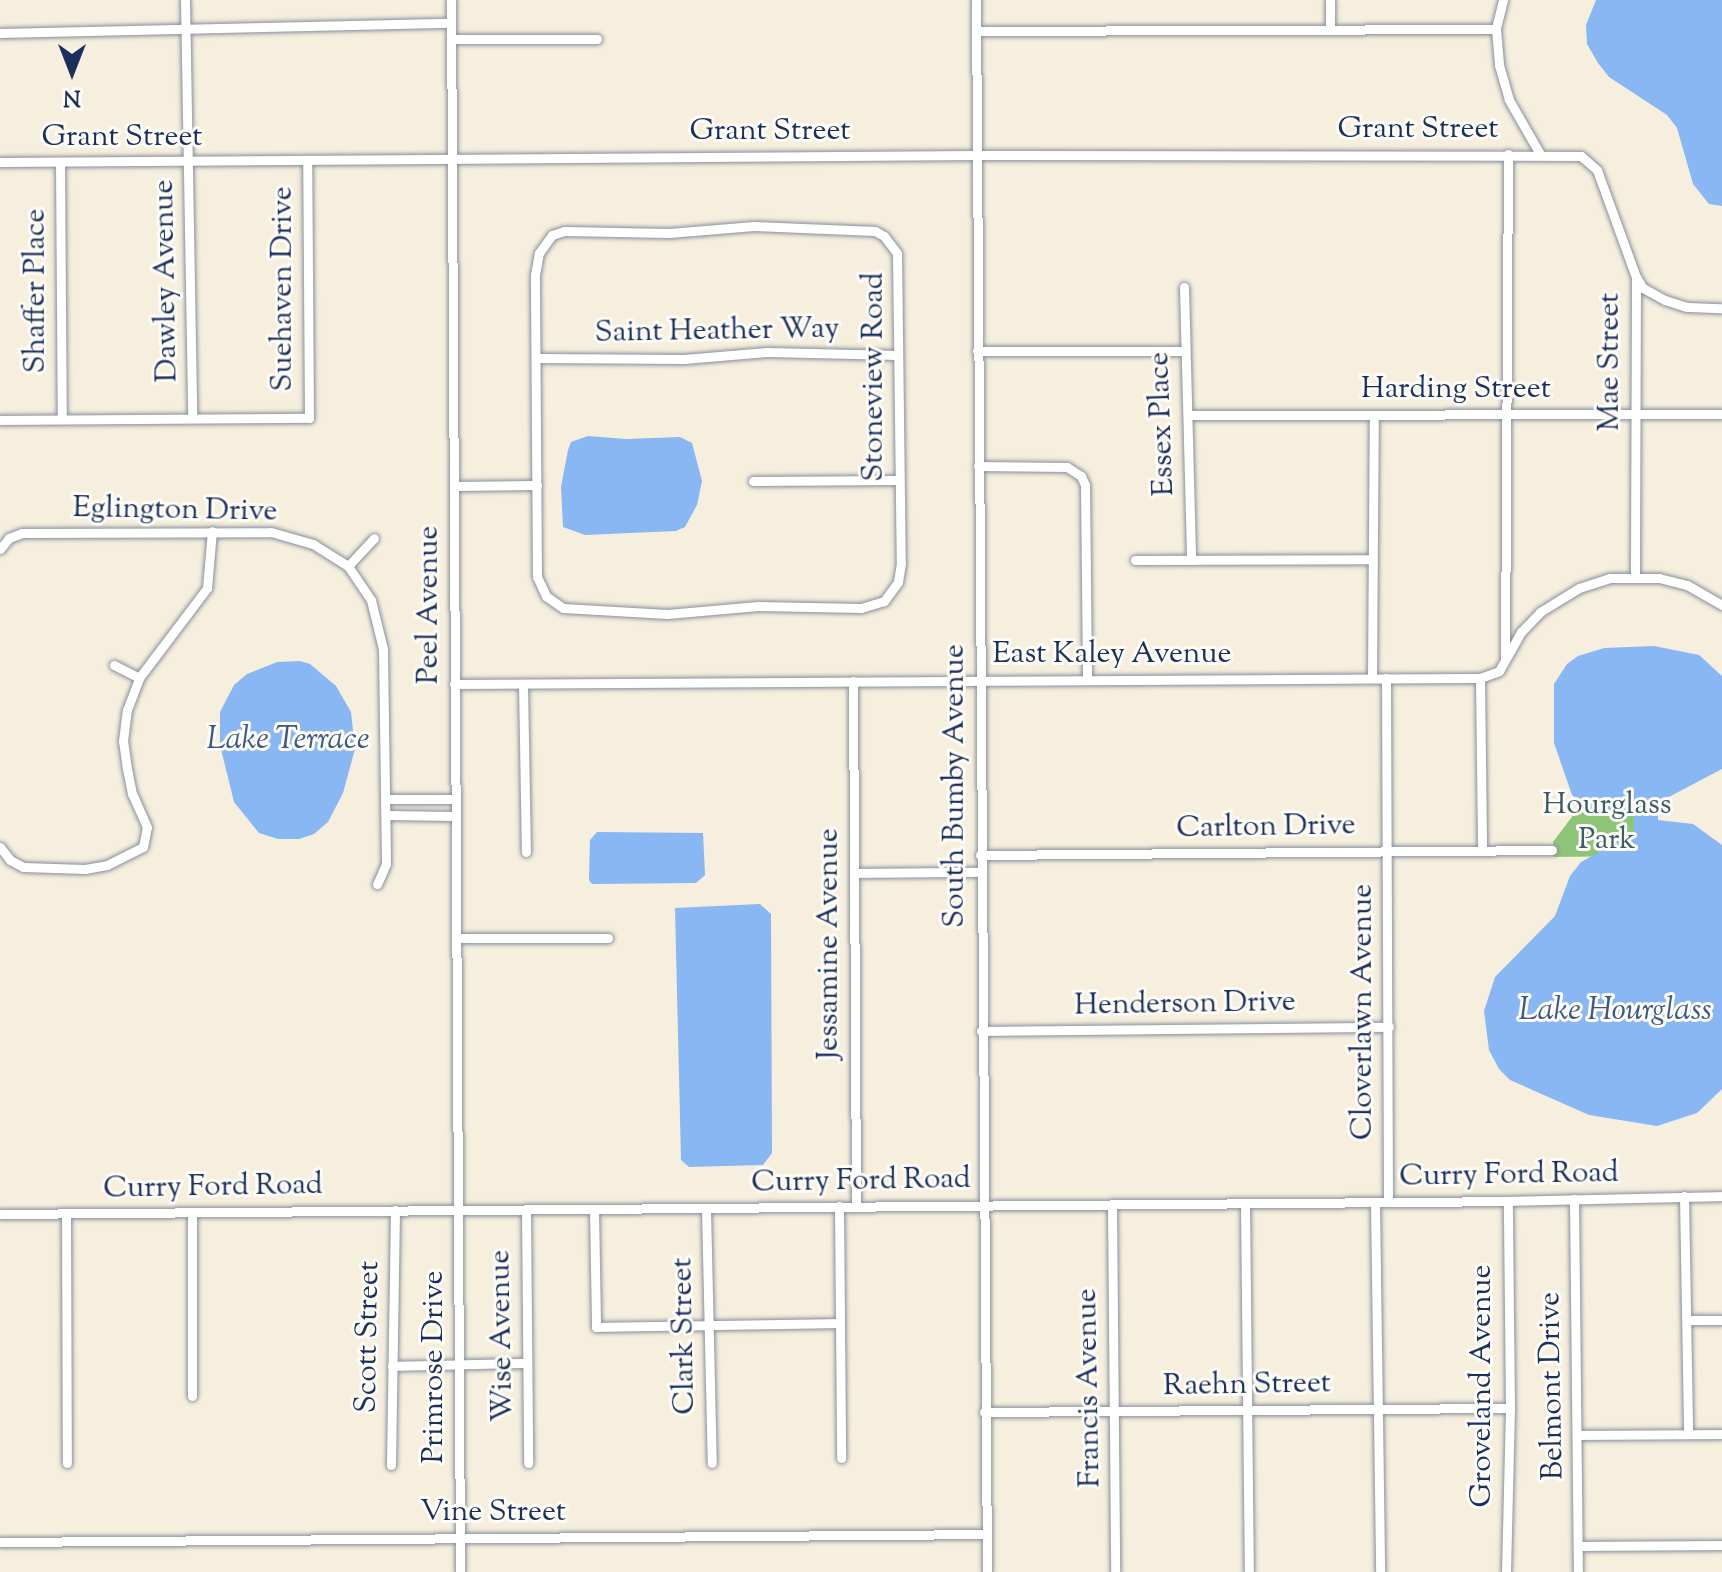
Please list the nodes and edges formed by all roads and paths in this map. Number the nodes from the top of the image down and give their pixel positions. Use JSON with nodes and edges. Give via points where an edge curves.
{"nodes":[{"id":1,"x":185,"y":0,"type":"edge"},
{"id":2,"x":451,"y":0,"type":"edge"},
{"id":3,"x":976,"y":0,"type":"edge"},
{"id":4,"x":1330,"y":0,"type":"edge"},
{"id":5,"x":1503,"y":0,"type":"edge"},
{"id":6,"x":451,"y":23,"type":"junction"},
{"id":7,"x":186,"y":29,"type":"junction"},
{"id":8,"x":1496,"y":29,"type":"junction"},
{"id":9,"x":1330,"y":30,"type":"junction"},
{"id":10,"x":976,"y":31,"type":"junction"},
{"id":11,"x":0,"y":33,"type":"edge"},
{"id":12,"x":451,"y":39,"type":"junction"},
{"id":13,"x":597,"y":39,"type":"dead end"},
{"id":14,"x":1508,"y":154,"type":"junction"},
{"id":15,"x":1540,"y":154,"type":"junction"},
{"id":16,"x":977,"y":155,"type":"junction"},
{"id":17,"x":452,"y":159,"type":"junction"},
{"id":18,"x":307,"y":160,"type":"junction"},
{"id":19,"x":189,"y":161,"type":"junction"},
{"id":20,"x":0,"y":162,"type":"edge"},
{"id":21,"x":60,"y":162,"type":"junction"},
{"id":22,"x":1636,"y":277,"type":"junction"},
{"id":23,"x":1184,"y":287,"type":"dead end"},
{"id":24,"x":1722,"y":308,"type":"edge"},
{"id":25,"x":977,"y":351,"type":"junction"},
{"id":26,"x":1185,"y":351,"type":"junction"},
{"id":27,"x":898,"y":355,"type":"junction"},
{"id":28,"x":536,"y":358,"type":"junction"},
{"id":29,"x":1507,"y":414,"type":"junction"},
{"id":30,"x":1635,"y":414,"type":"junction"},
{"id":31,"x":1722,"y":414,"type":"edge"},
{"id":32,"x":1189,"y":415,"type":"junction"},
{"id":33,"x":1374,"y":415,"type":"junction"},
{"id":34,"x":192,"y":418,"type":"junction"},
{"id":35,"x":62,"y":419,"type":"junction"},
{"id":36,"x":0,"y":420,"type":"edge"},
{"id":37,"x":978,"y":466,"type":"junction"},
{"id":38,"x":899,"y":480,"type":"junction"},
{"id":39,"x":753,"y":481,"type":"dead end"},
{"id":40,"x":537,"y":485,"type":"junction"},
{"id":41,"x":454,"y":486,"type":"junction"},
{"id":42,"x":212,"y":531,"type":"junction"},
{"id":43,"x":374,"y":538,"type":"dead end"},
{"id":44,"x":0,"y":549,"type":"edge"},
{"id":45,"x":1371,"y":559,"type":"junction"},
{"id":46,"x":1135,"y":560,"type":"dead end"},
{"id":47,"x":1191,"y":560,"type":"junction"},
{"id":48,"x":348,"y":566,"type":"junction"},
{"id":49,"x":1635,"y":575,"type":"junction"},
{"id":50,"x":1722,"y":605,"type":"edge"},
{"id":51,"x":1505,"y":662,"type":"junction"},
{"id":52,"x":114,"y":665,"type":"dead end"},
{"id":53,"x":139,"y":678,"type":"junction"},
{"id":54,"x":1372,"y":678,"type":"junction"},
{"id":55,"x":1386,"y":678,"type":"junction"},
{"id":56,"x":1480,"y":678,"type":"junction"},
{"id":57,"x":979,"y":679,"type":"junction"},
{"id":58,"x":1087,"y":679,"type":"junction"},
{"id":59,"x":853,"y":681,"type":"junction"},
{"id":60,"x":454,"y":684,"type":"junction"},
{"id":61,"x":523,"y":684,"type":"junction"},
{"id":62,"x":386,"y":799,"type":"junction"},
{"id":63,"x":454,"y":799,"type":"junction"},
{"id":64,"x":387,"y":815,"type":"junction"},
{"id":65,"x":454,"y":816,"type":"junction"},
{"id":66,"x":0,"y":847,"type":"edge"},
{"id":67,"x":1482,"y":850,"type":"junction"},
{"id":68,"x":1552,"y":850,"type":"dead end"},
{"id":69,"x":1388,"y":851,"type":"junction"},
{"id":70,"x":526,"y":852,"type":"dead end"},
{"id":71,"x":980,"y":855,"type":"junction"},
{"id":72,"x":980,"y":872,"type":"junction"},
{"id":73,"x":854,"y":873,"type":"junction"},
{"id":74,"x":377,"y":884,"type":"dead end"},
{"id":75,"x":457,"y":938,"type":"junction"},
{"id":76,"x":608,"y":938,"type":"dead end"},
{"id":77,"x":1389,"y":1027,"type":"junction"},
{"id":78,"x":981,"y":1031,"type":"junction"},
{"id":79,"x":1684,"y":1196,"type":"junction"},
{"id":80,"x":1722,"y":1196,"type":"edge"},
{"id":81,"x":1574,"y":1199,"type":"junction"},
{"id":82,"x":1508,"y":1201,"type":"junction"},
{"id":83,"x":1375,"y":1202,"type":"junction"},
{"id":84,"x":1388,"y":1202,"type":"junction"},
{"id":85,"x":1245,"y":1203,"type":"junction"},
{"id":86,"x":1112,"y":1204,"type":"junction"},
{"id":87,"x":982,"y":1205,"type":"junction"},
{"id":88,"x":839,"y":1206,"type":"junction"},
{"id":89,"x":856,"y":1206,"type":"junction"},
{"id":90,"x":706,"y":1208,"type":"junction"},
{"id":91,"x":526,"y":1209,"type":"junction"},
{"id":92,"x":594,"y":1209,"type":"junction"},
{"id":93,"x":395,"y":1210,"type":"junction"},
{"id":94,"x":459,"y":1210,"type":"junction"},
{"id":95,"x":192,"y":1212,"type":"junction"},
{"id":96,"x":66,"y":1213,"type":"junction"},
{"id":97,"x":0,"y":1214,"type":"edge"},
{"id":98,"x":1687,"y":1320,"type":"junction"},
{"id":99,"x":1722,"y":1320,"type":"edge"},
{"id":100,"x":840,"y":1323,"type":"junction"},
{"id":101,"x":709,"y":1324,"type":"junction"},
{"id":102,"x":527,"y":1363,"type":"junction"},
{"id":103,"x":459,"y":1365,"type":"junction"},
{"id":104,"x":392,"y":1366,"type":"junction"},
{"id":105,"x":192,"y":1396,"type":"dead end"},
{"id":106,"x":1379,"y":1408,"type":"junction"},
{"id":107,"x":1510,"y":1408,"type":"junction"},
{"id":108,"x":1247,"y":1410,"type":"junction"},
{"id":109,"x":1114,"y":1411,"type":"junction"},
{"id":110,"x":984,"y":1412,"type":"junction"},
{"id":111,"x":1688,"y":1434,"type":"junction"},
{"id":112,"x":1722,"y":1434,"type":"edge"},
{"id":113,"x":1578,"y":1435,"type":"junction"},
{"id":114,"x":841,"y":1458,"type":"dead end"},
{"id":115,"x":67,"y":1463,"type":"dead end"},
{"id":116,"x":528,"y":1463,"type":"dead end"},
{"id":117,"x":712,"y":1463,"type":"dead end"},
{"id":118,"x":391,"y":1465,"type":"dead end"},
{"id":119,"x":986,"y":1534,"type":"junction"},
{"id":120,"x":460,"y":1538,"type":"junction"},
{"id":121,"x":0,"y":1542,"type":"edge"},
{"id":122,"x":1722,"y":1545,"type":"edge"},
{"id":123,"x":1578,"y":1546,"type":"junction"},
{"id":124,"x":460,"y":1572,"type":"edge"},
{"id":125,"x":987,"y":1572,"type":"edge"},
{"id":126,"x":1115,"y":1572,"type":"edge"},
{"id":127,"x":1249,"y":1572,"type":"edge"},
{"id":128,"x":1380,"y":1572,"type":"edge"},
{"id":129,"x":1506,"y":1572,"type":"edge"},
{"id":130,"x":1578,"y":1572,"type":"edge"}],
"edges":[{"from":1,"to":7,"type":"street","name":"Dawley Avenue"},
{"from":2,"to":6,"type":"street","name":"Peel Avenue"},
{"from":3,"to":10,"type":"street","name":"South Bumby Avenue"},
{"from":4,"to":9,"type":"street"},
{"from":5,"to":8,"type":"street"},
{"from":6,"to":7,"type":"street"},
{"from":6,"to":12,"type":"street","name":"Peel Avenue"},
{"from":7,"to":11,"type":"street"},
{"from":7,"to":19,"type":"street","name":"Dawley Avenue"},
{"from":8,"to":9,"type":"street"},
{"from":8,"to":15,"type":"street","via":[[1509,100]]},
{"from":9,"to":10,"type":"street"},
{"from":10,"to":16,"type":"street","name":"South Bumby Avenue"},
{"from":12,"to":13,"type":"street"},
{"from":12,"to":17,"type":"street","name":"Peel Avenue"},
{"from":14,"to":15,"type":"street","name":"Grant Street"},
{"from":14,"to":16,"type":"street","name":"Grant Street"},
{"from":14,"to":29,"type":"street"},
{"from":15,"to":22,"type":"street","name":"Mae Street","via":[[1581,156],[1597,170]]},
{"from":16,"to":17,"type":"street","name":"Grant Street"},
{"from":16,"to":25,"type":"street","name":"South Bumby Avenue"},
{"from":17,"to":18,"type":"street","name":"Grant Street"},
{"from":17,"to":41,"type":"street","name":"Peel Avenue"},
{"from":18,"to":19,"type":"street","name":"Grant Street"},
{"from":18,"to":34,"type":"street","name":"Suehaven Drive","via":[[309,418]]},
{"from":19,"to":21,"type":"street","name":"Grant Street"},
{"from":19,"to":34,"type":"street","name":"Dawley Avenue"},
{"from":20,"to":21,"type":"street","name":"Grant Street"},
{"from":21,"to":35,"type":"street","name":"Shaffer Place"},
{"from":22,"to":24,"type":"street","via":[[1643,288],[1665,300]]},
{"from":22,"to":30,"type":"street","name":"Mae Street"},
{"from":23,"to":26,"type":"street","name":"Essex Place"},
{"from":25,"to":26,"type":"street"},
{"from":25,"to":37,"type":"street","name":"South Bumby Avenue"},
{"from":26,"to":32,"type":"street","name":"Essex Place"},
{"from":27,"to":28,"type":"street","name":"Saint Heather Way","via":[[767,352],[684,359]]},
{"from":27,"to":28,"type":"street","name":"Stoneview Road","via":[[899,264],[884,236],[864,229],[754,226],[669,233],[576,229],[552,235],[536,263]]},
{"from":27,"to":38,"type":"street","name":"Stoneview Road"},
{"from":28,"to":40,"type":"street","name":"Stoneview Road"},
{"from":29,"to":30,"type":"street","name":"Harding Street"},
{"from":29,"to":33,"type":"street","name":"Harding Street"},
{"from":29,"to":51,"type":"street"},
{"from":30,"to":31,"type":"street","name":"Harding Street"},
{"from":30,"to":49,"type":"street","name":"Mae Street"},
{"from":32,"to":33,"type":"street","name":"Harding Street"},
{"from":32,"to":47,"type":"street","name":"Essex Place"},
{"from":33,"to":45,"type":"street"},
{"from":34,"to":35,"type":"street"},
{"from":35,"to":36,"type":"street"},
{"from":37,"to":57,"type":"street","name":"South Bumby Avenue"},
{"from":37,"to":58,"type":"street","via":[[1067,467],[1081,476]]},
{"from":38,"to":39,"type":"street"},
{"from":38,"to":40,"type":"street","name":"Stoneview Road","via":[[901,573],[884,601],[861,608],[758,606],[667,614],[575,610],[546,596],[537,577]]},
{"from":40,"to":41,"type":"street"},
{"from":41,"to":60,"type":"street","name":"Peel Avenue"},
{"from":42,"to":44,"type":"street","name":"Eglington Drive","via":[[22,533]]},
{"from":42,"to":48,"type":"street","name":"Eglington Drive","via":[[292,536]]},
{"from":42,"to":53,"type":"street","via":[[207,588]]},
{"from":43,"to":48,"type":"street"},
{"from":45,"to":47,"type":"street"},
{"from":45,"to":54,"type":"street"},
{"from":46,"to":47,"type":"street"},
{"from":48,"to":62,"type":"street","via":[[371,600],[383,649]]},
{"from":49,"to":50,"type":"street","via":[[1687,585]]},
{"from":49,"to":51,"type":"street","via":[[1609,578],[1558,598],[1521,632]]},
{"from":51,"to":56,"type":"street","via":[[1491,676]]},
{"from":52,"to":53,"type":"street"},
{"from":53,"to":66,"type":"street","via":[[123,741],[132,794],[147,827],[143,847],[107,865],[85,869],[23,867]]},
{"from":54,"to":55,"type":"street","name":"East Kaley Avenue"},
{"from":54,"to":58,"type":"street","name":"East Kaley Avenue"},
{"from":55,"to":56,"type":"street","name":"East Kaley Avenue"},
{"from":55,"to":69,"type":"street","name":"Cloverlawn Avenue"},
{"from":56,"to":67,"type":"street"},
{"from":57,"to":58,"type":"street","name":"East Kaley Avenue"},
{"from":57,"to":59,"type":"street","name":"East Kaley Avenue"},
{"from":57,"to":71,"type":"street","name":"South Bumby Avenue"},
{"from":59,"to":61,"type":"street","name":"East Kaley Avenue"},
{"from":59,"to":73,"type":"street","name":"Jessamine Avenue"},
{"from":60,"to":61,"type":"street","name":"East Kaley Avenue"},
{"from":60,"to":63,"type":"street","name":"Peel Avenue"},
{"from":61,"to":70,"type":"street"},
{"from":62,"to":63,"type":"street"},
{"from":62,"to":64,"type":"street"},
{"from":63,"to":65,"type":"street","name":"Peel Avenue"},
{"from":64,"to":65,"type":"street"},
{"from":64,"to":74,"type":"street","via":[[386,864]]},
{"from":65,"to":75,"type":"street","name":"Peel Avenue"},
{"from":67,"to":68,"type":"street","name":"Carlton Drive"},
{"from":67,"to":69,"type":"street","name":"Carlton Drive"},
{"from":69,"to":71,"type":"street","name":"Carlton Drive"},
{"from":69,"to":77,"type":"street","name":"Cloverlawn Avenue"},
{"from":71,"to":72,"type":"street","name":"South Bumby Avenue"},
{"from":72,"to":73,"type":"street"},
{"from":72,"to":78,"type":"street","name":"South Bumby Avenue"},
{"from":73,"to":89,"type":"street","name":"Jessamine Avenue"},
{"from":75,"to":76,"type":"street"},
{"from":75,"to":94,"type":"street","name":"Peel Avenue"},
{"from":77,"to":78,"type":"street","name":"Henderson Drive"},
{"from":77,"to":84,"type":"street","name":"Cloverlawn Avenue"},
{"from":78,"to":87,"type":"street","name":"South Bumby Avenue"},
{"from":79,"to":80,"type":"street","name":"Curry Ford Road"},
{"from":79,"to":81,"type":"street","name":"Curry Ford Road"},
{"from":79,"to":98,"type":"street"},
{"from":81,"to":82,"type":"street","name":"Curry Ford Road"},
{"from":81,"to":113,"type":"street","name":"Belmont Drive"},
{"from":82,"to":84,"type":"street","name":"Curry Ford Road"},
{"from":82,"to":107,"type":"street","name":"Groveland Avenue"},
{"from":83,"to":84,"type":"street","name":"Curry Ford Road"},
{"from":83,"to":85,"type":"street","name":"Curry Ford Road"},
{"from":83,"to":106,"type":"street"},
{"from":85,"to":86,"type":"street","name":"Curry Ford Road"},
{"from":85,"to":108,"type":"street"},
{"from":86,"to":87,"type":"street","name":"Curry Ford Road"},
{"from":86,"to":109,"type":"street","name":"Francis Avenue"},
{"from":87,"to":89,"type":"street","name":"Curry Ford Road"},
{"from":87,"to":110,"type":"street","name":"South Bumby Avenue"},
{"from":88,"to":89,"type":"street","name":"Curry Ford Road"},
{"from":88,"to":90,"type":"street","name":"Curry Ford Road"},
{"from":88,"to":100,"type":"street"},
{"from":90,"to":92,"type":"street","name":"Curry Ford Road"},
{"from":90,"to":101,"type":"street","name":"Clark Street"},
{"from":91,"to":92,"type":"street","name":"Curry Ford Road"},
{"from":91,"to":94,"type":"street","name":"Curry Ford Road"},
{"from":91,"to":102,"type":"street","name":"Wise Avenue"},
{"from":92,"to":101,"type":"street","via":[[596,1327]]},
{"from":93,"to":94,"type":"street","name":"Curry Ford Road"},
{"from":93,"to":95,"type":"street","name":"Curry Ford Road"},
{"from":93,"to":104,"type":"street","name":"Scott Street"},
{"from":94,"to":103,"type":"street","name":"Primrose Drive"},
{"from":95,"to":96,"type":"street","name":"Curry Ford Road"},
{"from":95,"to":105,"type":"street"},
{"from":96,"to":97,"type":"street","name":"Curry Ford Road"},
{"from":96,"to":115,"type":"street"},
{"from":98,"to":99,"type":"street"},
{"from":98,"to":111,"type":"street"},
{"from":100,"to":101,"type":"street"},
{"from":100,"to":114,"type":"street"},
{"from":101,"to":117,"type":"street","name":"Clark Street"},
{"from":102,"to":103,"type":"street"},
{"from":102,"to":116,"type":"street","name":"Wise Avenue"},
{"from":103,"to":104,"type":"street"},
{"from":103,"to":120,"type":"street","name":"Primrose Drive"},
{"from":104,"to":118,"type":"street","name":"Scott Street"},
{"from":106,"to":107,"type":"street","name":"Raehn Street"},
{"from":106,"to":108,"type":"street","name":"Raehn Street"},
{"from":106,"to":128,"type":"street"},
{"from":107,"to":129,"type":"street","name":"Groveland Avenue"},
{"from":108,"to":109,"type":"street","name":"Raehn Street"},
{"from":108,"to":127,"type":"street"},
{"from":109,"to":110,"type":"street","name":"Raehn Street"},
{"from":109,"to":126,"type":"street","name":"Francis Avenue"},
{"from":110,"to":119,"type":"street","name":"South Bumby Avenue"},
{"from":111,"to":112,"type":"street"},
{"from":111,"to":113,"type":"street"},
{"from":113,"to":123,"type":"street","name":"Belmont Drive"},
{"from":119,"to":120,"type":"street","name":"Vine Street"},
{"from":119,"to":125,"type":"street","name":"South Bumby Avenue"},
{"from":120,"to":121,"type":"street","name":"Vine Street"},
{"from":120,"to":124,"type":"street","name":"Primrose Drive"},
{"from":122,"to":123,"type":"street"},
{"from":123,"to":130,"type":"street","name":"Belmont Drive"}]}
